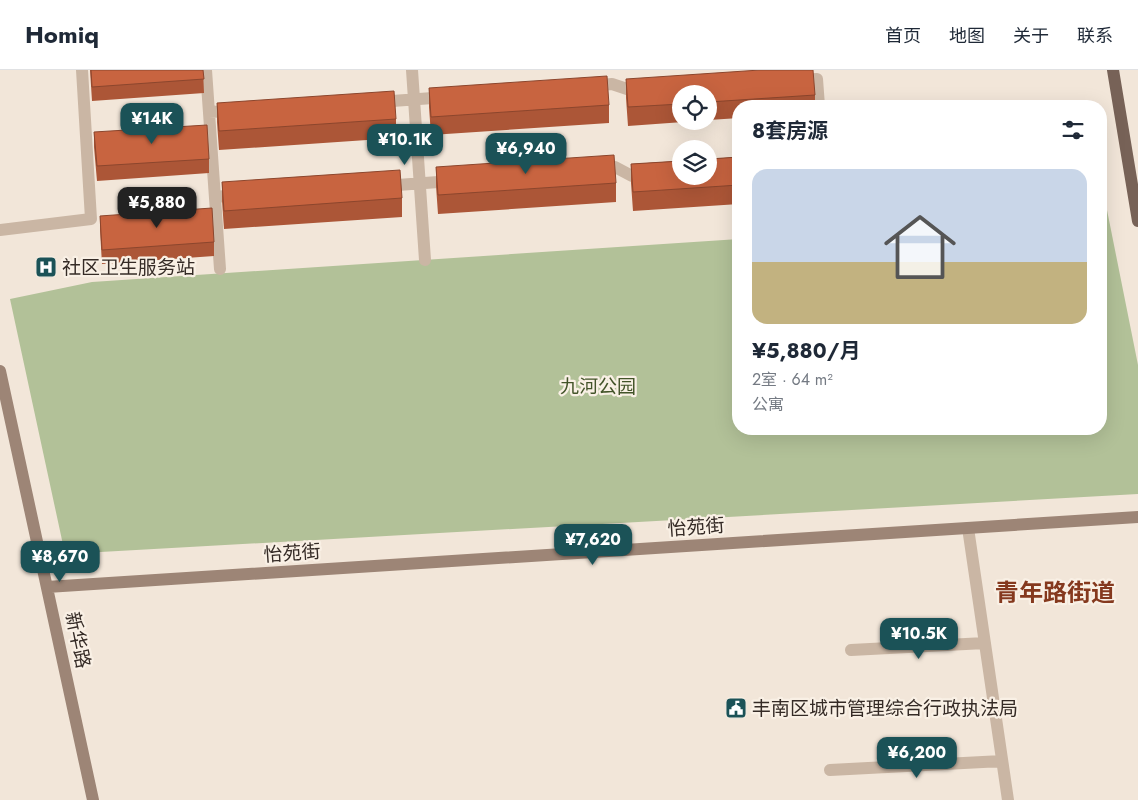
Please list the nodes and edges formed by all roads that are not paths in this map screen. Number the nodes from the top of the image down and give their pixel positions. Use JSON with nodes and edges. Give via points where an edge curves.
{"nodes":[{"id":1,"x":82,"y":70,"type":"edge"},
{"id":2,"x":206,"y":70,"type":"edge"},
{"id":3,"x":412,"y":70,"type":"edge"},
{"id":4,"x":1112,"y":70,"type":"edge"},
{"id":5,"x":788,"y":81,"type":"edge"},
{"id":6,"x":582,"y":87,"type":"edge"},
{"id":7,"x":650,"y":89,"type":"edge"},
{"id":8,"x":454,"y":97,"type":"edge"},
{"id":9,"x":414,"y":100,"type":"junction"},
{"id":10,"x":819,"y":100,"type":"edge"},
{"id":11,"x":365,"y":103,"type":"edge"},
{"id":12,"x":248,"y":110,"type":"edge"},
{"id":13,"x":209,"y":112,"type":"junction"},
{"id":14,"x":585,"y":170,"type":"edge"},
{"id":15,"x":672,"y":173,"type":"edge"},
{"id":16,"x":468,"y":180,"type":"edge"},
{"id":17,"x":420,"y":184,"type":"junction"},
{"id":18,"x":371,"y":187,"type":"edge"},
{"id":19,"x":254,"y":194,"type":"edge"},
{"id":20,"x":215,"y":197,"type":"junction"},
{"id":21,"x":1138,"y":221,"type":"edge"},
{"id":22,"x":0,"y":230,"type":"edge"},
{"id":23,"x":425,"y":260,"type":"dead end"},
{"id":24,"x":220,"y":270,"type":"dead end"},
{"id":25,"x":0,"y":371,"type":"edge"},
{"id":26,"x":1138,"y":517,"type":"edge"},
{"id":27,"x":968,"y":528,"type":"junction"},
{"id":28,"x":47,"y":587,"type":"junction"},
{"id":29,"x":985,"y":644,"type":"junction"},
{"id":30,"x":851,"y":650,"type":"dead end"},
{"id":31,"x":1002,"y":761,"type":"junction"},
{"id":32,"x":830,"y":770,"type":"dead end"},
{"id":33,"x":93,"y":800,"type":"edge"},
{"id":34,"x":1008,"y":800,"type":"edge"}],
"edges":[{"from":1,"to":22,"type":"street","via":[[91,140],[92,219]]},
{"from":2,"to":13,"type":"street"},
{"from":3,"to":9,"type":"street"},
{"from":4,"to":21,"type":"main road"},
{"from":5,"to":10,"type":"street","via":[[817,79]]},
{"from":6,"to":7,"type":"street","via":[[612,84],[630,90]]},
{"from":8,"to":9,"type":"street"},
{"from":9,"to":11,"type":"street"},
{"from":9,"to":17,"type":"street"},
{"from":12,"to":13,"type":"street"},
{"from":13,"to":20,"type":"street","via":[[206,134]]},
{"from":14,"to":15,"type":"street","via":[[614,167],[632,176]]},
{"from":16,"to":17,"type":"street"},
{"from":17,"to":18,"type":"street"},
{"from":17,"to":23,"type":"street"},
{"from":19,"to":20,"type":"street"},
{"from":20,"to":24,"type":"street"},
{"from":25,"to":28,"type":"street","name":"新华路"},
{"from":26,"to":27,"type":"street","name":"怡苑街"},
{"from":27,"to":28,"type":"street","name":"怡苑街"},
{"from":27,"to":29,"type":"street"},
{"from":28,"to":33,"type":"street","name":"新华路"},
{"from":29,"to":30,"type":"street"},
{"from":29,"to":31,"type":"street"},
{"from":31,"to":32,"type":"street"},
{"from":31,"to":34,"type":"street"}]}
